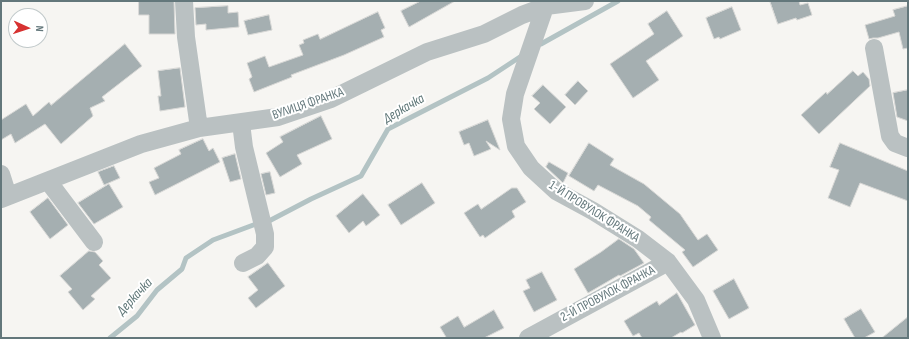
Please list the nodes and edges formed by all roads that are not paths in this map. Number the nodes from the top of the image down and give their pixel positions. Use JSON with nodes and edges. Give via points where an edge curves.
{"nodes":[{"id":1,"x":184,"y":1,"type":"edge"},
{"id":2,"x":586,"y":1,"type":"edge"},
{"id":3,"x":547,"y":3,"type":"edge"},
{"id":4,"x":874,"y":48,"type":"dead end"},
{"id":5,"x":240,"y":123,"type":"junction"},
{"id":6,"x":199,"y":128,"type":"junction"},
{"id":7,"x":908,"y":148,"type":"edge"},
{"id":8,"x":1,"y":174,"type":"edge"},
{"id":9,"x":48,"y":181,"type":"junction"},
{"id":10,"x":5,"y":198,"type":"edge"},
{"id":11,"x":94,"y":242,"type":"dead end"},
{"id":12,"x":668,"y":262,"type":"junction"},
{"id":13,"x":243,"y":263,"type":"dead end"},
{"id":14,"x":528,"y":338,"type":"edge"},
{"id":15,"x":712,"y":338,"type":"edge"}],
"edges":[{"from":1,"to":6,"type":"street","via":[[186,37]]},
{"from":2,"to":3,"type":"street","name":"ВУЛИЦЯ ФРАНКА"},
{"from":3,"to":5,"type":"street","name":"ВУЛИЦЯ ФРАНКА","via":[[484,34],[427,52],[330,99],[278,117]]},
{"from":3,"to":12,"type":"street","name":"1-Й ПРОВУЛОК ФРАНКА","via":[[515,94],[511,119],[516,146],[531,168],[556,190],[638,239]]},
{"from":4,"to":7,"type":"street","via":[[890,136],[895,143]]},
{"from":5,"to":6,"type":"street","name":"ВУЛИЦЯ ФРАНКА"},
{"from":5,"to":13,"type":"street","via":[[265,234],[265,247],[257,256]]},
{"from":6,"to":9,"type":"street","name":"ВУЛИЦЯ ФРАНКА","via":[[141,144]]},
{"from":8,"to":10,"type":"street"},
{"from":9,"to":10,"type":"street","name":"ВУЛИЦЯ ФРАНКА"},
{"from":9,"to":11,"type":"street"},
{"from":12,"to":14,"type":"street","name":"2-Й ПРОВУЛОК ФРАНКА"},
{"from":12,"to":15,"type":"street","name":"1-Й ПРОВУЛОК ФРАНКА","via":[[696,300]]}]}
